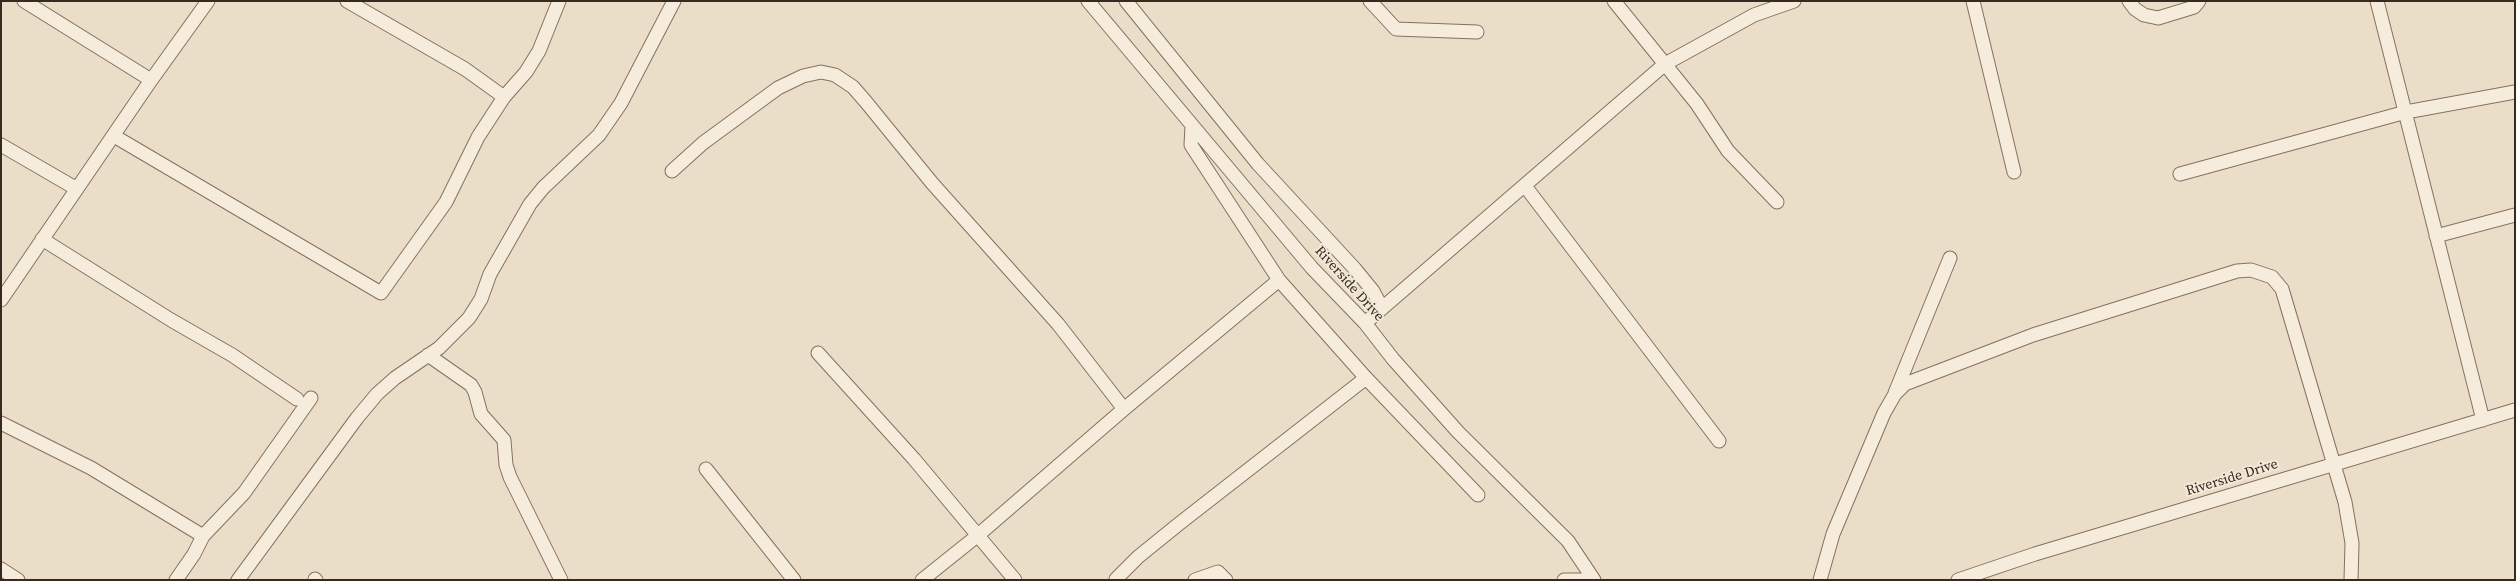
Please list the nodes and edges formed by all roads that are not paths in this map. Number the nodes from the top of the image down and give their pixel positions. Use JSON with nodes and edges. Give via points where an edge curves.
{"nodes":[{"id":1,"x":24,"y":1,"type":"edge"},
{"id":2,"x":208,"y":1,"type":"edge"},
{"id":3,"x":348,"y":1,"type":"edge"},
{"id":4,"x":558,"y":1,"type":"edge"},
{"id":5,"x":674,"y":1,"type":"edge"},
{"id":6,"x":1088,"y":1,"type":"edge"},
{"id":7,"x":1126,"y":1,"type":"edge"},
{"id":8,"x":1370,"y":1,"type":"edge"},
{"id":9,"x":1614,"y":1,"type":"edge"},
{"id":10,"x":1794,"y":1,"type":"edge"},
{"id":11,"x":1973,"y":1,"type":"edge"},
{"id":12,"x":2129,"y":1,"type":"edge"},
{"id":13,"x":2199,"y":1,"type":"edge"},
{"id":14,"x":2377,"y":1,"type":"edge"},
{"id":15,"x":1477,"y":32,"type":"dead end"},
{"id":16,"x":1665,"y":64,"type":"junction"},
{"id":17,"x":151,"y":80,"type":"junction"},
{"id":18,"x":2515,"y":92,"type":"edge"},
{"id":19,"x":504,"y":97,"type":"junction"},
{"id":20,"x":2406,"y":112,"type":"junction"},
{"id":21,"x":1192,"y":126,"type":"junction"},
{"id":22,"x":114,"y":136,"type":"junction"},
{"id":23,"x":1,"y":145,"type":"edge"},
{"id":24,"x":672,"y":171,"type":"dead end"},
{"id":25,"x":2014,"y":172,"type":"dead end"},
{"id":26,"x":2180,"y":174,"type":"dead end"},
{"id":27,"x":1525,"y":186,"type":"junction"},
{"id":28,"x":78,"y":189,"type":"junction"},
{"id":29,"x":1778,"y":202,"type":"dead end"},
{"id":30,"x":2515,"y":215,"type":"edge"},
{"id":31,"x":2436,"y":236,"type":"junction"},
{"id":32,"x":42,"y":239,"type":"junction"},
{"id":33,"x":1950,"y":258,"type":"dead end"},
{"id":34,"x":1279,"y":280,"type":"junction"},
{"id":35,"x":5,"y":286,"type":"edge"},
{"id":36,"x":1,"y":300,"type":"edge"},
{"id":37,"x":1382,"y":308,"type":"junction"},
{"id":38,"x":1365,"y":323,"type":"junction"},
{"id":39,"x":818,"y":353,"type":"dead end"},
{"id":40,"x":428,"y":355,"type":"junction"},
{"id":41,"x":1910,"y":356,"type":"junction"},
{"id":42,"x":1366,"y":378,"type":"junction"},
{"id":43,"x":1920,"y":378,"type":"junction"},
{"id":44,"x":1895,"y":394,"type":"junction"},
{"id":45,"x":311,"y":398,"type":"dead end"},
{"id":46,"x":297,"y":399,"type":"dead end"},
{"id":47,"x":1124,"y":409,"type":"junction"},
{"id":48,"x":2515,"y":410,"type":"edge"},
{"id":49,"x":2483,"y":420,"type":"junction"},
{"id":50,"x":1,"y":423,"type":"edge"},
{"id":51,"x":1719,"y":441,"type":"dead end"},
{"id":52,"x":2335,"y":464,"type":"junction"},
{"id":53,"x":706,"y":469,"type":"dead end"},
{"id":54,"x":1478,"y":495,"type":"dead end"},
{"id":55,"x":203,"y":536,"type":"junction"},
{"id":56,"x":977,"y":536,"type":"junction"},
{"id":57,"x":1,"y":569,"type":"edge"},
{"id":58,"x":1116,"y":579,"type":"edge"},
{"id":59,"x":18,"y":580,"type":"edge"},
{"id":60,"x":176,"y":580,"type":"edge"},
{"id":61,"x":238,"y":580,"type":"edge"},
{"id":62,"x":561,"y":580,"type":"edge"},
{"id":63,"x":794,"y":580,"type":"edge"},
{"id":64,"x":922,"y":580,"type":"edge"},
{"id":65,"x":1015,"y":580,"type":"edge"},
{"id":66,"x":1195,"y":580,"type":"edge"},
{"id":67,"x":1226,"y":580,"type":"edge"},
{"id":68,"x":1564,"y":580,"type":"edge"},
{"id":69,"x":1585,"y":580,"type":"edge"},
{"id":70,"x":1594,"y":580,"type":"edge"},
{"id":71,"x":1820,"y":580,"type":"edge"},
{"id":72,"x":1958,"y":580,"type":"edge"},
{"id":73,"x":2351,"y":580,"type":"edge"}],
"edges":[{"from":1,"to":17,"type":"street"},
{"from":2,"to":17,"type":"street"},
{"from":3,"to":19,"type":"street","via":[[465,69]]},
{"from":4,"to":19,"type":"street","via":[[539,51],[526,72]]},
{"from":5,"to":40,"type":"street","via":[[621,103],[599,135],[536,195],[490,274],[481,300],[469,318],[456,333]]},
{"from":6,"to":21,"type":"street","name":"Riverside Drive"},
{"from":7,"to":37,"type":"street","via":[[1204,94],[1238,140],[1355,269],[1373,291]]},
{"from":8,"to":15,"type":"street","via":[[1396,30]]},
{"from":9,"to":16,"type":"street"},
{"from":10,"to":16,"type":"street","via":[[1754,15]]},
{"from":11,"to":25,"type":"street"},
{"from":12,"to":13,"type":"street","via":[[2134,9],[2144,15],[2158,18],[2194,7]]},
{"from":14,"to":20,"type":"street"},
{"from":16,"to":27,"type":"street"},
{"from":16,"to":29,"type":"street","via":[[1697,104],[1728,151]]},
{"from":17,"to":22,"type":"street"},
{"from":18,"to":20,"type":"street"},
{"from":19,"to":22,"type":"street","via":[[478,138],[446,202],[381,293]]},
{"from":20,"to":26,"type":"street"},
{"from":20,"to":31,"type":"street"},
{"from":21,"to":34,"type":"street","via":[[1191,144]]},
{"from":21,"to":38,"type":"street","name":"Riverside Drive","via":[[1312,268]]},
{"from":22,"to":28,"type":"street"},
{"from":23,"to":28,"type":"street"},
{"from":24,"to":47,"type":"street","via":[[703,143],[778,88],[803,76],[821,72],[835,75],[853,87],[866,102],[932,183],[1058,324]]},
{"from":27,"to":37,"type":"street"},
{"from":27,"to":51,"type":"street"},
{"from":28,"to":32,"type":"street"},
{"from":30,"to":31,"type":"street"},
{"from":31,"to":49,"type":"street"},
{"from":32,"to":35,"type":"street"},
{"from":32,"to":46,"type":"street","via":[[232,355]]},
{"from":33,"to":41,"type":"street"},
{"from":34,"to":42,"type":"street"},
{"from":34,"to":47,"type":"street"},
{"from":35,"to":36,"type":"street"},
{"from":37,"to":38,"type":"street"},
{"from":38,"to":70,"type":"street","name":"Riverside Drive","via":[[1393,359],[1458,432],[1568,541]]},
{"from":39,"to":56,"type":"street","via":[[914,459]]},
{"from":40,"to":61,"type":"street","via":[[377,394]]},
{"from":40,"to":62,"type":"street","via":[[471,385],[481,414],[504,440],[506,465],[510,477]]},
{"from":41,"to":43,"type":"street"},
{"from":41,"to":44,"type":"street"},
{"from":42,"to":54,"type":"street"},
{"from":42,"to":58,"type":"street","via":[[1180,523],[1138,557]]},
{"from":43,"to":44,"type":"street","via":[[1905,384]]},
{"from":43,"to":52,"type":"street","via":[[2033,335],[2237,271],[2251,270],[2272,277],[2282,289]]},
{"from":44,"to":71,"type":"street","via":[[1833,534]]},
{"from":45,"to":55,"type":"street","via":[[244,493]]},
{"from":47,"to":56,"type":"street"},
{"from":48,"to":49,"type":"street","name":"Riverside Drive"},
{"from":49,"to":52,"type":"street","name":"Riverside Drive"},
{"from":50,"to":55,"type":"street","via":[[91,468]]},
{"from":52,"to":72,"type":"street","name":"Riverside Drive","via":[[2035,554]]},
{"from":52,"to":73,"type":"street","via":[[2352,542]]},
{"from":53,"to":63,"type":"street"},
{"from":55,"to":60,"type":"street"},
{"from":56,"to":64,"type":"street"},
{"from":56,"to":65,"type":"street"},
{"from":57,"to":59,"type":"street"},
{"from":66,"to":67,"type":"street","via":[[1218,572]]},
{"from":68,"to":69,"type":"street"}]}
